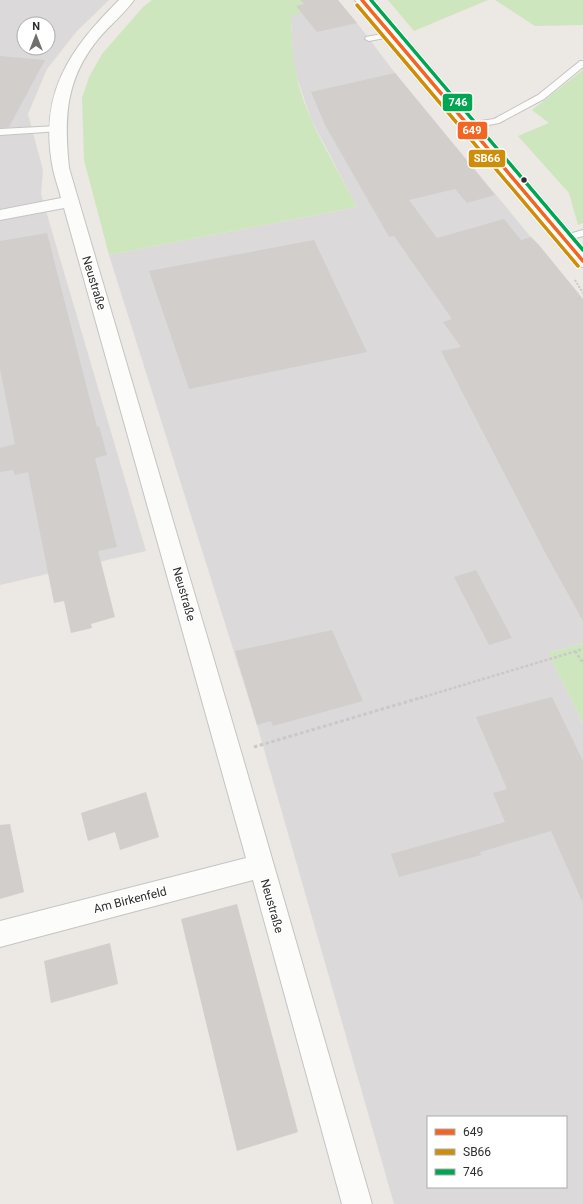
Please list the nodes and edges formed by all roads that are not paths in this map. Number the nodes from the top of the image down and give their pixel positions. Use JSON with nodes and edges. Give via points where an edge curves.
{"nodes":[{"id":1,"x":127,"y":0,"type":"edge"},
{"id":2,"x":362,"y":0,"type":"edge"},
{"id":3,"x":392,"y":34,"type":"junction"},
{"id":4,"x":369,"y":39,"type":"dead end"},
{"id":5,"x":583,"y":63,"type":"edge"},
{"id":6,"x":468,"y":126,"type":"junction"},
{"id":7,"x":58,"y":129,"type":"junction"},
{"id":8,"x":0,"y":132,"type":"edge"},
{"id":9,"x":70,"y":202,"type":"junction"},
{"id":10,"x":0,"y":215,"type":"edge"},
{"id":11,"x":583,"y":233,"type":"edge"},
{"id":12,"x":565,"y":238,"type":"junction"},
{"id":13,"x":583,"y":261,"type":"edge"},
{"id":14,"x":261,"y":866,"type":"junction"},
{"id":15,"x":0,"y":934,"type":"edge"},
{"id":16,"x":357,"y":1204,"type":"edge"}],
"edges":[{"from":1,"to":7,"type":"street","name":"Neustraße","via":[[93,34],[69,71],[59,108]]},
{"from":2,"to":3,"type":"street"},
{"from":3,"to":4,"type":"lane"},
{"from":3,"to":6,"type":"street"},
{"from":5,"to":6,"type":"lane","via":[[541,97],[496,121]]},
{"from":6,"to":12,"type":"street"},
{"from":7,"to":8,"type":"lane"},
{"from":7,"to":9,"type":"street","name":"Neustraße","via":[[61,168]]},
{"from":9,"to":10,"type":"street"},
{"from":9,"to":14,"type":"street","name":"Neustraße"},
{"from":11,"to":12,"type":"lane"},
{"from":12,"to":13,"type":"street"},
{"from":14,"to":15,"type":"street","name":"Am Birkenfeld"},
{"from":14,"to":16,"type":"street","name":"Neustraße"}]}
